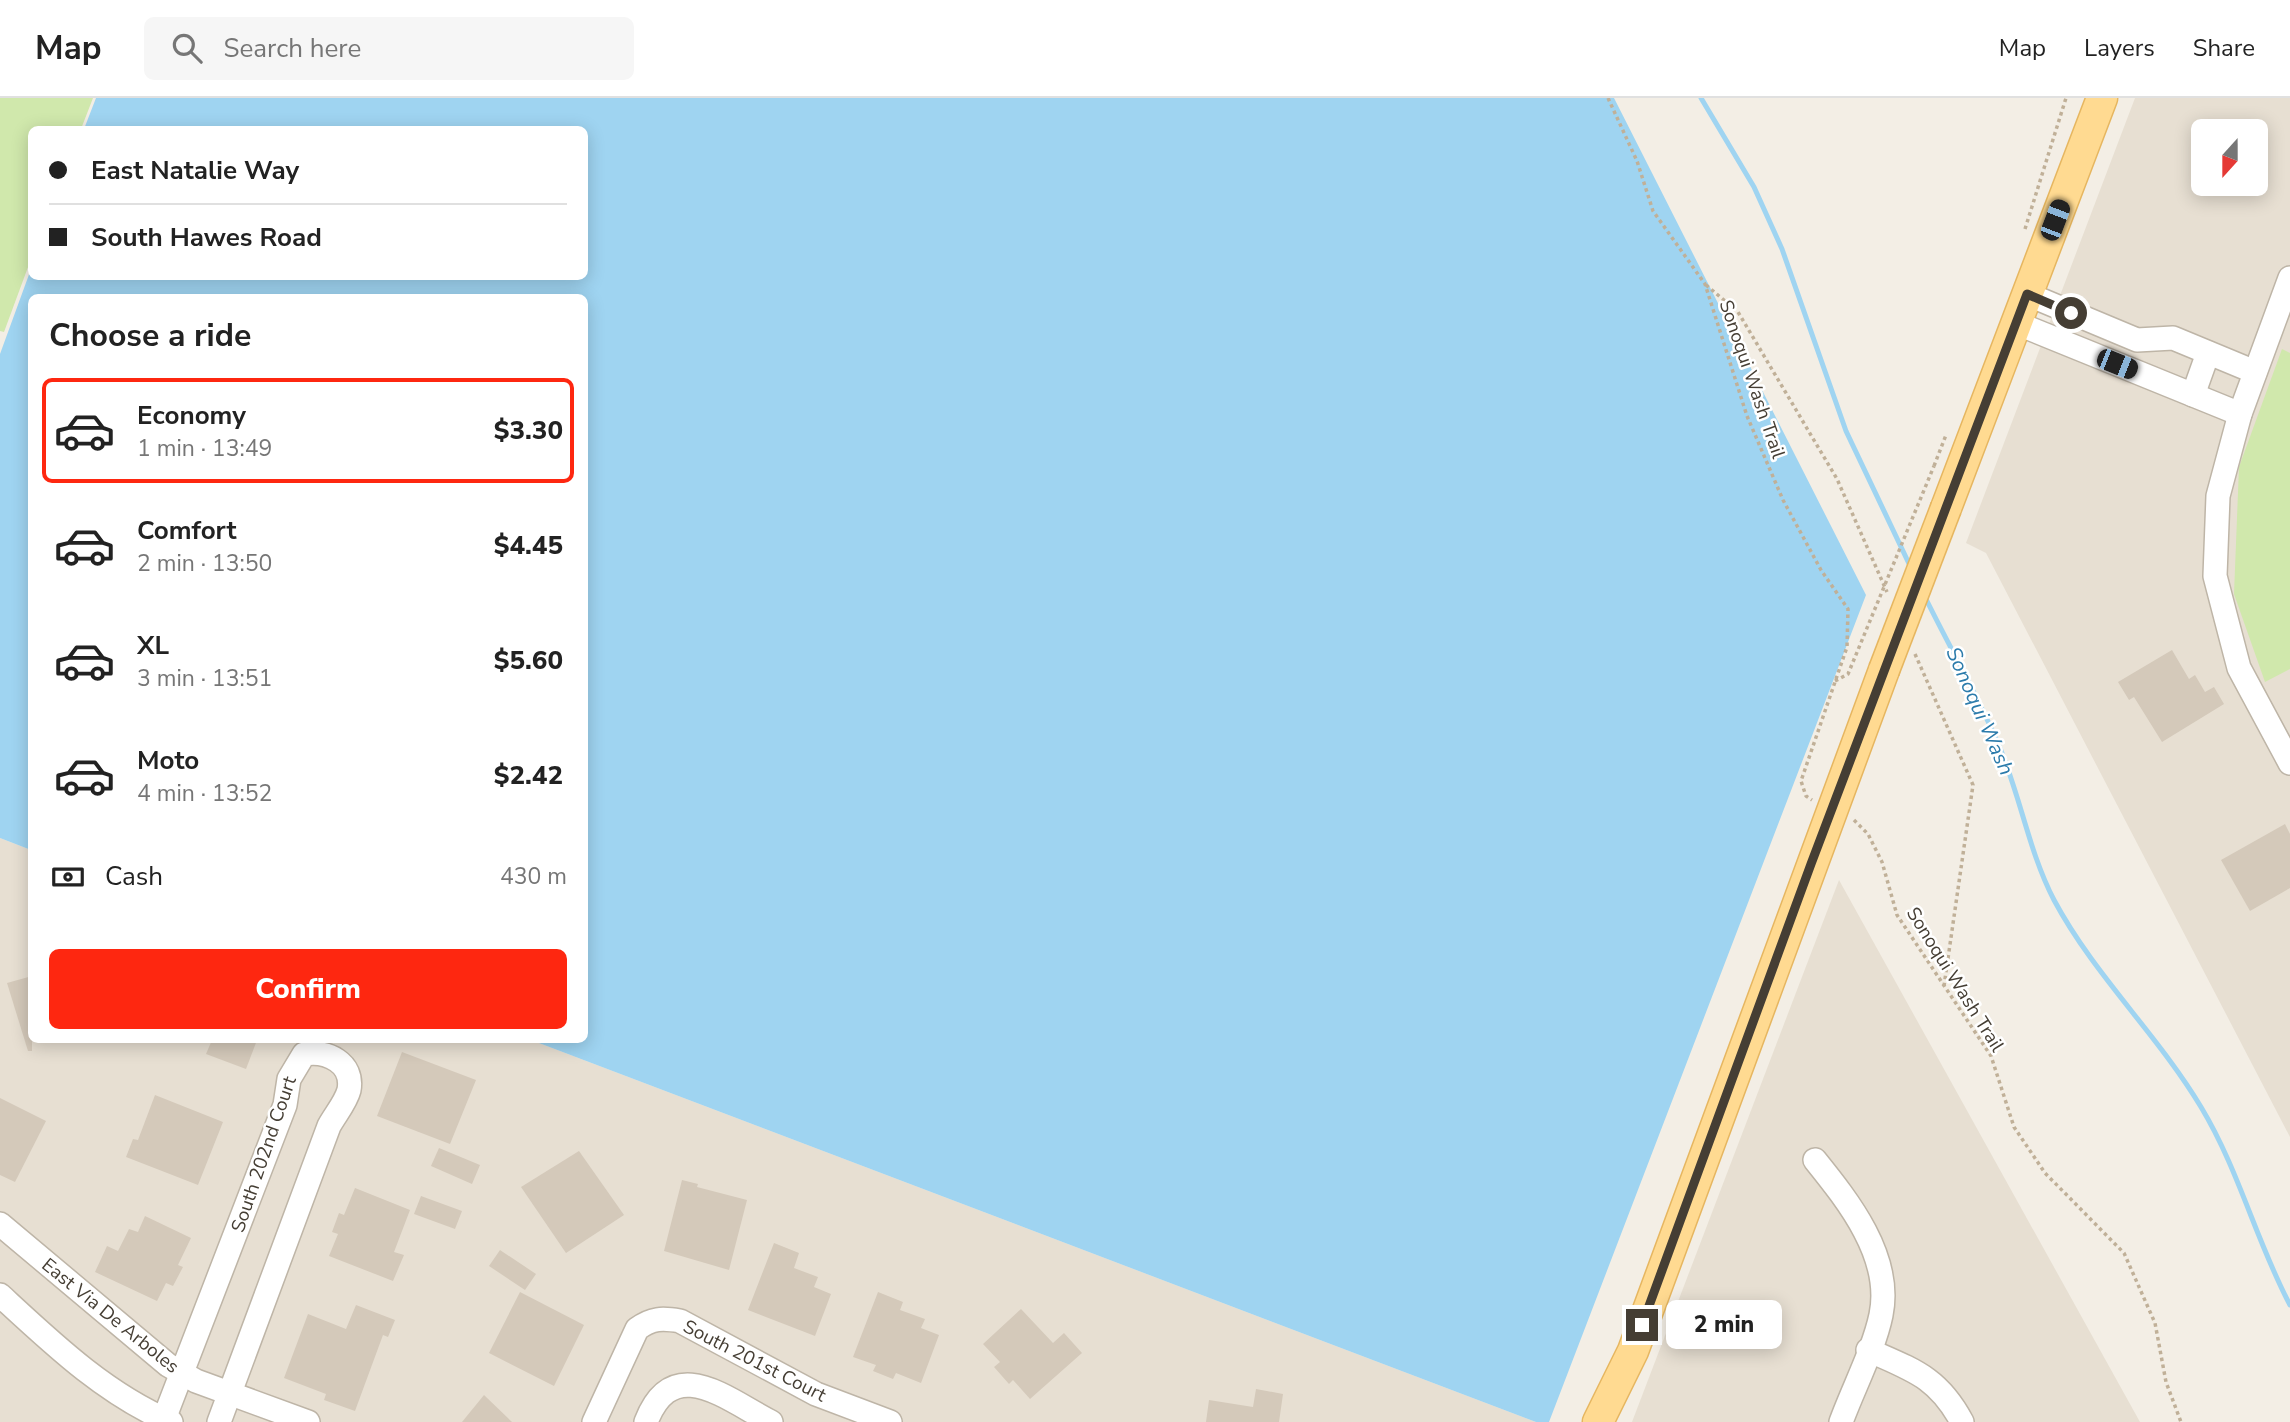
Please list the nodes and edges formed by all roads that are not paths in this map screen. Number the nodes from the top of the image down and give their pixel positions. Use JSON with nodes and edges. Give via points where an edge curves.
{"nodes":[{"id":1,"x":2102,"y":98,"type":"edge"},
{"id":2,"x":2290,"y":278,"type":"edge"},
{"id":3,"x":2027,"y":294,"type":"junction"},
{"id":4,"x":2284,"y":314,"type":"edge"},
{"id":5,"x":2016,"y":323,"type":"junction"},
{"id":6,"x":2208,"y":353,"type":"junction"},
{"id":7,"x":2255,"y":372,"type":"junction"},
{"id":8,"x":2193,"y":395,"type":"junction"},
{"id":9,"x":2240,"y":414,"type":"junction"},
{"id":10,"x":2290,"y":763,"type":"edge"},
{"id":11,"x":1815,"y":1160,"type":"dead end"},
{"id":12,"x":0,"y":1224,"type":"edge"},
{"id":13,"x":0,"y":1295,"type":"edge"},
{"id":14,"x":1868,"y":1350,"type":"junction"},
{"id":15,"x":183,"y":1374,"type":"junction"},
{"id":16,"x":229,"y":1395,"type":"junction"},
{"id":17,"x":167,"y":1421,"type":"edge"},
{"id":18,"x":219,"y":1422,"type":"edge"},
{"id":19,"x":308,"y":1422,"type":"edge"},
{"id":20,"x":594,"y":1422,"type":"edge"},
{"id":21,"x":646,"y":1422,"type":"edge"},
{"id":22,"x":771,"y":1422,"type":"edge"},
{"id":23,"x":890,"y":1422,"type":"edge"},
{"id":24,"x":1598,"y":1422,"type":"edge"},
{"id":25,"x":1841,"y":1422,"type":"edge"},
{"id":26,"x":1962,"y":1422,"type":"edge"}],
"edges":[{"from":1,"to":3,"type":"main road"},
{"from":2,"to":4,"type":"street"},
{"from":3,"to":5,"type":"main road"},
{"from":3,"to":6,"type":"street","via":[[2137,340],[2173,338]]},
{"from":4,"to":7,"type":"street"},
{"from":5,"to":8,"type":"street"},
{"from":5,"to":24,"type":"main road","bridge":true,"via":[[1633,1351]]},
{"from":6,"to":7,"type":"street"},
{"from":6,"to":8,"type":"street"},
{"from":7,"to":9,"type":"street"},
{"from":8,"to":9,"type":"street"},
{"from":9,"to":10,"type":"street","via":[[2218,496],[2216,576],[2239,668]]},
{"from":11,"to":14,"type":"street","via":[[1855,1210],[1877,1263],[1881,1315]]},
{"from":12,"to":15,"type":"street","name":"East Via De Arboles","via":[[137,1341]]},
{"from":13,"to":17,"type":"street","via":[[79,1366]]},
{"from":14,"to":25,"type":"street"},
{"from":14,"to":26,"type":"street","via":[[1925,1377],[1948,1396]]},
{"from":15,"to":16,"type":"street","name":"East Via De Arboles"},
{"from":15,"to":16,"type":"street","name":"South 202nd Court","via":[[285,1105],[294,1066],[304,1054],[317,1052],[335,1059],[349,1076],[349,1091],[329,1126]]},
{"from":15,"to":17,"type":"street","name":"South 202nd Court"},
{"from":16,"to":18,"type":"street","name":"South 202nd Court"},
{"from":16,"to":19,"type":"street","name":"East Via De Arboles"},
{"from":20,"to":23,"type":"street","name":"South 201st Court","via":[[637,1329],[648,1320],[662,1318],[680,1321],[816,1394]]},
{"from":21,"to":22,"type":"street","via":[[667,1389],[689,1384]]}]}
